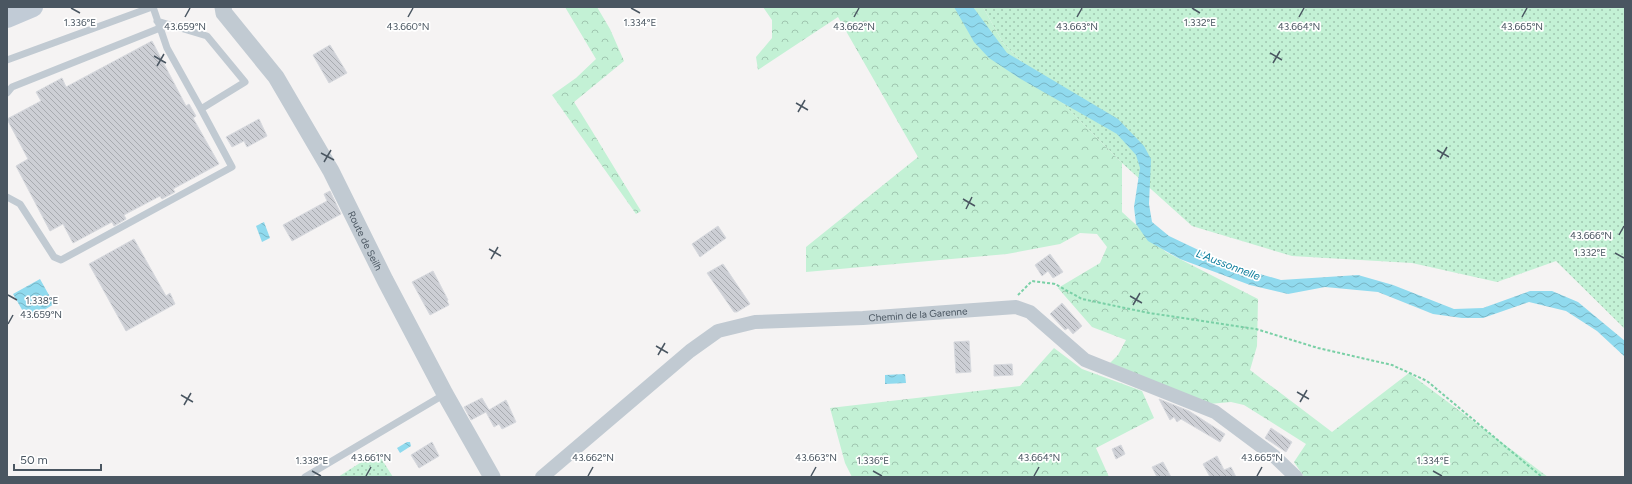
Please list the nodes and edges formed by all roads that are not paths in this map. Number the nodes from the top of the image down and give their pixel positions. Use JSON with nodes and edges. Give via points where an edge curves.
{"nodes":[{"id":1,"x":33,"y":7,"type":"edge"},
{"id":2,"x":152,"y":7,"type":"edge"},
{"id":3,"x":220,"y":9,"type":"edge"},
{"id":4,"x":7,"y":18,"type":"edge"},
{"id":5,"x":157,"y":21,"type":"junction"},
{"id":6,"x":160,"y":28,"type":"junction"},
{"id":7,"x":7,"y":60,"type":"edge"},
{"id":8,"x":7,"y":93,"type":"edge"},
{"id":9,"x":201,"y":109,"type":"junction"},
{"id":10,"x":7,"y":197,"type":"edge"},
{"id":11,"x":445,"y":394,"type":"junction"},
{"id":12,"x":305,"y":477,"type":"edge"},
{"id":13,"x":492,"y":477,"type":"edge"},
{"id":14,"x":542,"y":477,"type":"edge"},
{"id":15,"x":1296,"y":477,"type":"edge"}],
"edges":[{"from":1,"to":4,"type":"main road"},
{"from":2,"to":5,"type":"lane"},
{"from":2,"to":7,"type":"lane"},
{"from":3,"to":11,"type":"street","name":"Route de Seilh","via":[[276,77],[332,171]]},
{"from":5,"to":6,"type":"lane"},
{"from":5,"to":9,"type":"lane","via":[[207,36],[245,82]]},
{"from":6,"to":8,"type":"lane","via":[[12,87]]},
{"from":6,"to":9,"type":"lane","via":[[167,48]]},
{"from":9,"to":10,"type":"lane","via":[[232,167],[61,260],[54,257],[20,204]]},
{"from":11,"to":12,"type":"lane"},
{"from":11,"to":13,"type":"street","name":"Route de Seilh"},
{"from":14,"to":15,"type":"street","name":"Chemin de la Garenne","via":[[690,351],[718,331],[755,322],[863,318],[1016,307],[1030,312],[1085,360],[1215,412],[1274,456]]}]}
